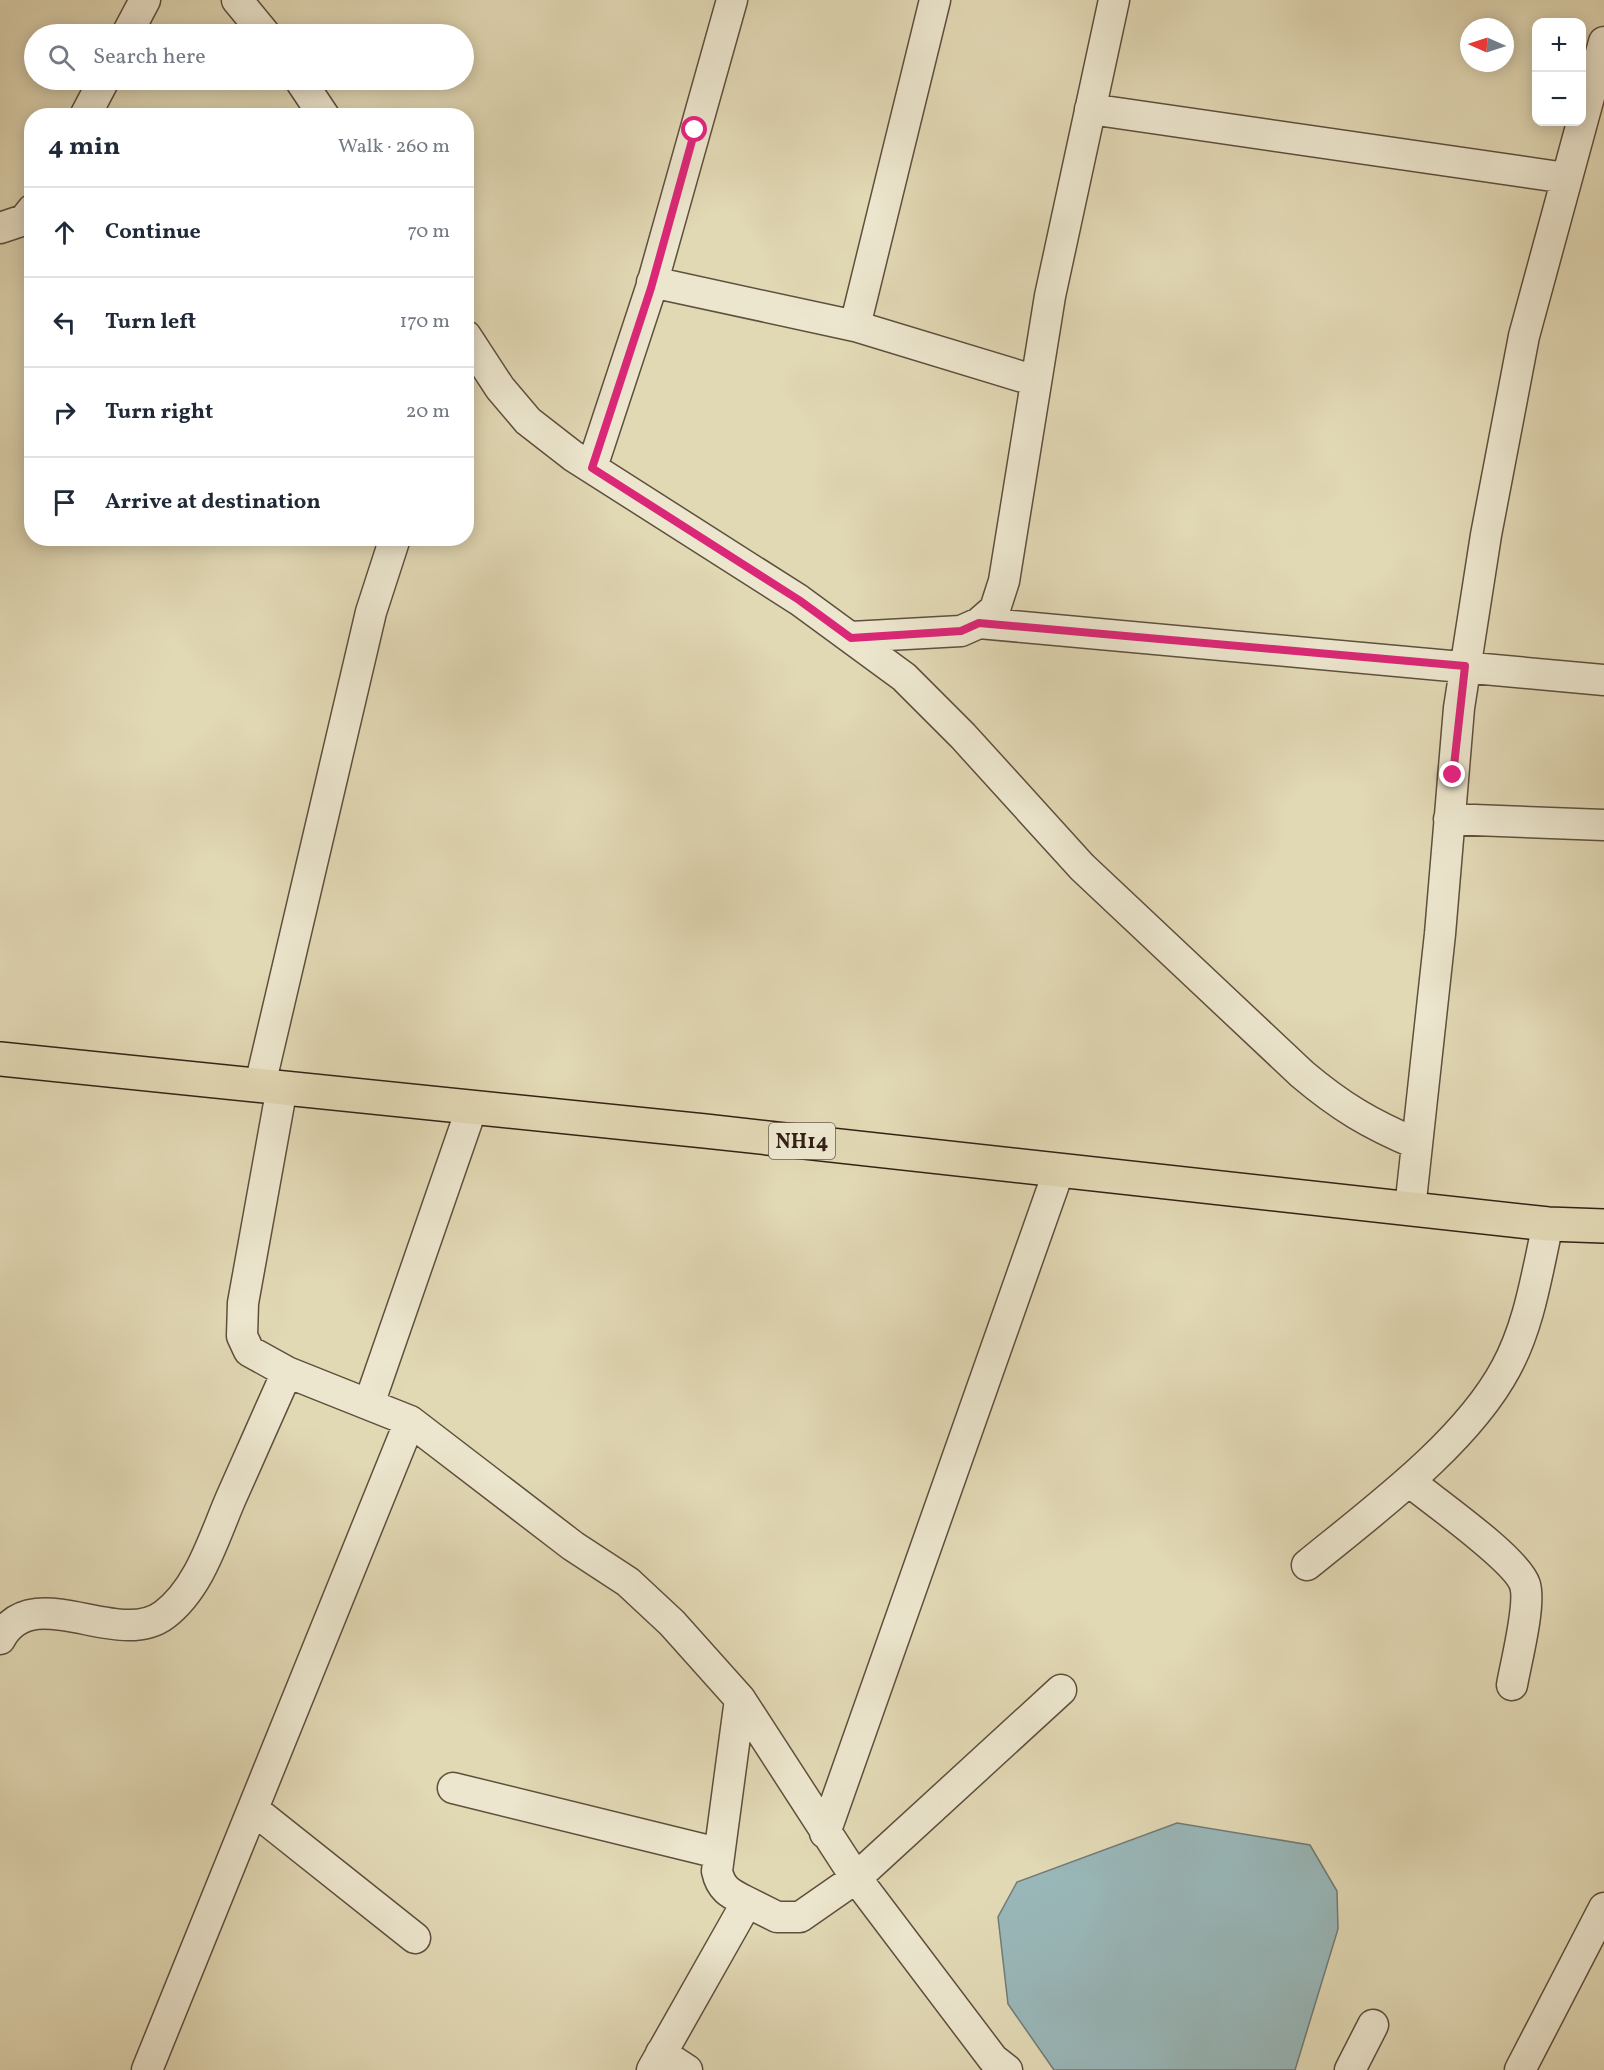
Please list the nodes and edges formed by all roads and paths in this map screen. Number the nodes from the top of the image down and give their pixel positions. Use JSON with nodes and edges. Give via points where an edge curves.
{"nodes":[{"id":1,"x":145,"y":0,"type":"edge"},
{"id":2,"x":237,"y":0,"type":"edge"},
{"id":3,"x":732,"y":0,"type":"edge"},
{"id":4,"x":935,"y":0,"type":"edge"},
{"id":5,"x":1113,"y":0,"type":"edge"},
{"id":6,"x":132,"y":24,"type":"edge"},
{"id":7,"x":257,"y":24,"type":"edge"},
{"id":8,"x":1604,"y":42,"type":"edge"},
{"id":9,"x":99,"y":90,"type":"edge"},
{"id":10,"x":307,"y":90,"type":"edge"},
{"id":11,"x":89,"y":108,"type":"edge"},
{"id":12,"x":319,"y":108,"type":"edge"},
{"id":13,"x":1090,"y":109,"type":"junction"},
{"id":14,"x":1592,"y":130,"type":"edge"},
{"id":15,"x":1566,"y":178,"type":"junction"},
{"id":16,"x":24,"y":220,"type":"edge"},
{"id":17,"x":0,"y":228,"type":"edge"},
{"id":18,"x":652,"y":282,"type":"junction"},
{"id":19,"x":855,"y":326,"type":"junction"},
{"id":20,"x":474,"y":348,"type":"edge"},
{"id":21,"x":1036,"y":381,"type":"junction"},
{"id":22,"x":592,"y":468,"type":"junction"},
{"id":23,"x":392,"y":546,"type":"edge"},
{"id":24,"x":979,"y":623,"type":"junction"},
{"id":25,"x":851,"y":638,"type":"junction"},
{"id":26,"x":1465,"y":666,"type":"junction"},
{"id":27,"x":1604,"y":680,"type":"edge"},
{"id":28,"x":1449,"y":819,"type":"junction"},
{"id":29,"x":1604,"y":825,"type":"edge"},
{"id":30,"x":0,"y":1059,"type":"edge"},
{"id":31,"x":271,"y":1086,"type":"junction"},
{"id":32,"x":472,"y":1107,"type":"junction"},
{"id":33,"x":1418,"y":1144,"type":"junction"},
{"id":34,"x":1059,"y":1170,"type":"junction"},
{"id":35,"x":1410,"y":1209,"type":"junction"},
{"id":36,"x":1548,"y":1224,"type":"junction"},
{"id":37,"x":1604,"y":1226,"type":"edge"},
{"id":38,"x":287,"y":1372,"type":"junction"},
{"id":39,"x":369,"y":1404,"type":"junction"},
{"id":40,"x":410,"y":1421,"type":"junction"},
{"id":41,"x":1409,"y":1481,"type":"junction"},
{"id":42,"x":1307,"y":1565,"type":"dead end"},
{"id":43,"x":0,"y":1639,"type":"edge"},
{"id":44,"x":1512,"y":1685,"type":"dead end"},
{"id":45,"x":1060,"y":1690,"type":"dead end"},
{"id":46,"x":740,"y":1699,"type":"junction"},
{"id":47,"x":453,"y":1788,"type":"dead end"},
{"id":48,"x":254,"y":1810,"type":"junction"},
{"id":49,"x":825,"y":1833,"type":"junction"},
{"id":50,"x":718,"y":1853,"type":"junction"},
{"id":51,"x":856,"y":1878,"type":"junction"},
{"id":52,"x":747,"y":1902,"type":"junction"},
{"id":53,"x":1604,"y":1908,"type":"edge"},
{"id":54,"x":415,"y":1938,"type":"dead end"},
{"id":55,"x":1373,"y":2025,"type":"dead end"},
{"id":56,"x":656,"y":2062,"type":"edge"},
{"id":57,"x":147,"y":2070,"type":"edge"},
{"id":58,"x":687,"y":2070,"type":"edge"},
{"id":59,"x":1007,"y":2070,"type":"edge"},
{"id":60,"x":1350,"y":2070,"type":"edge"},
{"id":61,"x":1520,"y":2070,"type":"edge"}],
"edges":[{"from":1,"to":6,"type":"street"},
{"from":2,"to":7,"type":"street"},
{"from":3,"to":18,"type":"street"},
{"from":4,"to":19,"type":"street"},
{"from":5,"to":13,"type":"street"},
{"from":8,"to":14,"type":"street"},
{"from":9,"to":11,"type":"street"},
{"from":10,"to":12,"type":"street"},
{"from":13,"to":15,"type":"street"},
{"from":13,"to":21,"type":"street"},
{"from":14,"to":15,"type":"street"},
{"from":15,"to":26,"type":"street","via":[[1521,350]]},
{"from":16,"to":17,"type":"street"},
{"from":18,"to":19,"type":"street"},
{"from":18,"to":22,"type":"street"},
{"from":19,"to":21,"type":"street"},
{"from":20,"to":22,"type":"street","via":[[528,421]]},
{"from":21,"to":24,"type":"street","via":[[1004,580],[994,609]]},
{"from":22,"to":25,"type":"street","via":[[799,600]]},
{"from":23,"to":31,"type":"street","via":[[371,612]]},
{"from":24,"to":25,"type":"street","via":[[961,631]]},
{"from":24,"to":26,"type":"street"},
{"from":25,"to":33,"type":"street","via":[[904,677],[1082,867],[1302,1074],[1347,1110]]},
{"from":26,"to":27,"type":"street"},
{"from":26,"to":28,"type":"street"},
{"from":28,"to":29,"type":"street"},
{"from":28,"to":33,"type":"street"},
{"from":30,"to":31,"type":"highway","number":"NH14"},
{"from":31,"to":32,"type":"highway","number":"NH14"},
{"from":31,"to":38,"type":"street","via":[[242,1336],[249,1351]]},
{"from":32,"to":34,"type":"highway","number":"NH14"},
{"from":32,"to":39,"type":"street"},
{"from":33,"to":35,"type":"street"},
{"from":34,"to":35,"type":"highway","number":"NH14"},
{"from":34,"to":49,"type":"street"},
{"from":35,"to":36,"type":"highway","number":"NH14"},
{"from":36,"to":37,"type":"highway","number":"NH14"},
{"from":36,"to":41,"type":"street","via":[[1522,1333],[1506,1369],[1478,1410]]},
{"from":38,"to":39,"type":"street"},
{"from":38,"to":43,"type":"street","via":[[194,1582],[164,1615],[146,1624],[128,1625],[39,1613],[23,1615],[6,1628]]},
{"from":39,"to":40,"type":"street"},
{"from":40,"to":46,"type":"street","via":[[573,1546],[628,1582],[672,1623]]},
{"from":40,"to":48,"type":"street"},
{"from":41,"to":42,"type":"street"},
{"from":41,"to":44,"type":"street","via":[[1499,1554],[1525,1585],[1526,1604]]},
{"from":45,"to":51,"type":"street"},
{"from":46,"to":49,"type":"street"},
{"from":46,"to":50,"type":"street"},
{"from":47,"to":50,"type":"street"},
{"from":48,"to":54,"type":"street"},
{"from":48,"to":57,"type":"street"},
{"from":49,"to":51,"type":"street"},
{"from":50,"to":52,"type":"street","via":[[720,1883],[726,1891]]},
{"from":51,"to":52,"type":"street","via":[[800,1917],[777,1917]]},
{"from":51,"to":59,"type":"street","via":[[993,2059]]},
{"from":52,"to":56,"type":"street"},
{"from":53,"to":61,"type":"street"},
{"from":55,"to":60,"type":"street"},
{"from":56,"to":58,"type":"street"}]}
